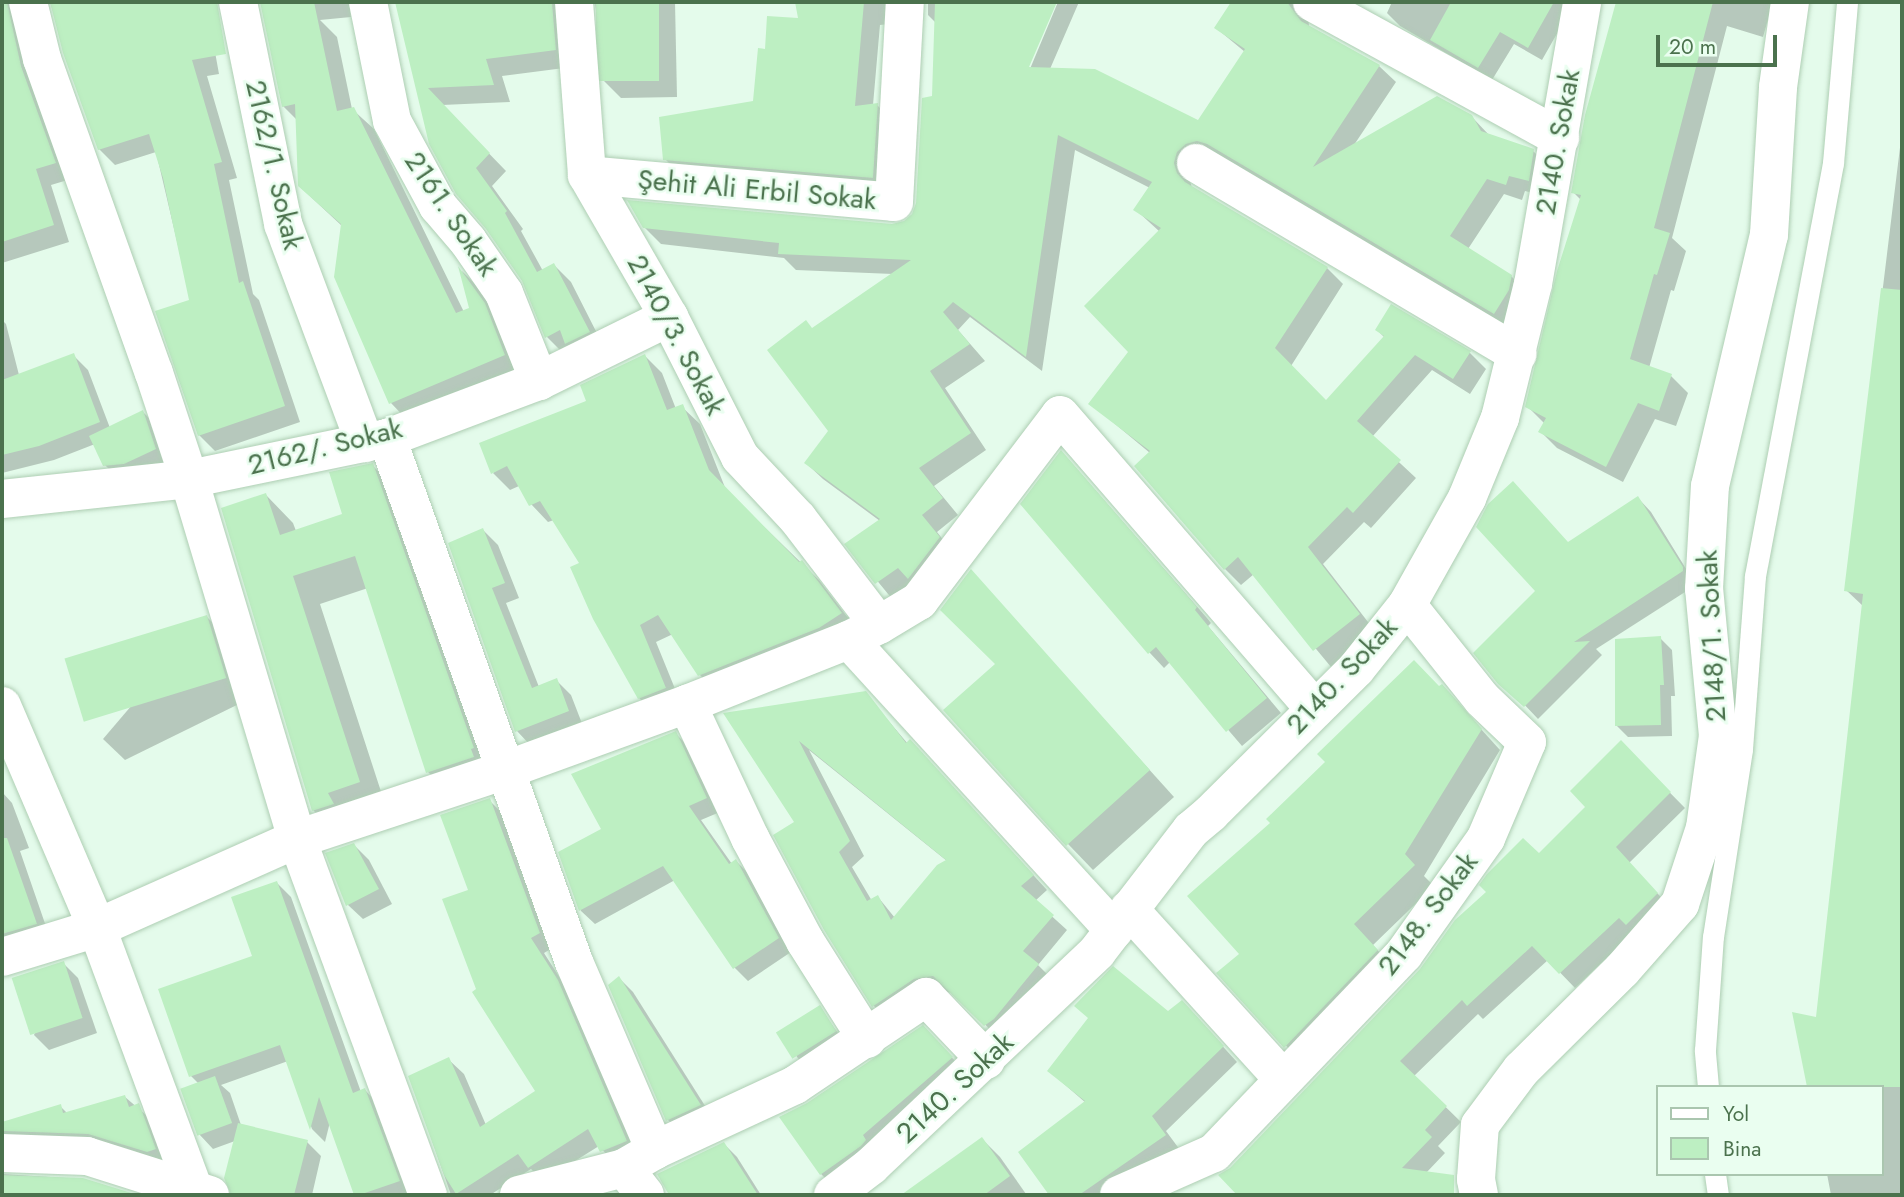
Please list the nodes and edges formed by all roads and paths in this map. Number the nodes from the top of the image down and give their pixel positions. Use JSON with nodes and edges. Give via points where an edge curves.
{"nodes":[{"id":1,"x":28,"y":2,"type":"edge"},
{"id":2,"x":238,"y":2,"type":"edge"},
{"id":3,"x":368,"y":2,"type":"edge"},
{"id":4,"x":574,"y":2,"type":"edge"},
{"id":5,"x":905,"y":2,"type":"edge"},
{"id":6,"x":1312,"y":2,"type":"edge"},
{"id":7,"x":1582,"y":2,"type":"edge"},
{"id":8,"x":1790,"y":2,"type":"edge"},
{"id":9,"x":1847,"y":2,"type":"edge"},
{"id":10,"x":1560,"y":138,"type":"junction"},
{"id":11,"x":1196,"y":163,"type":"dead end"},
{"id":12,"x":587,"y":175,"type":"junction"},
{"id":13,"x":669,"y":317,"type":"junction"},
{"id":14,"x":1518,"y":354,"type":"junction"},
{"id":15,"x":539,"y":381,"type":"junction"},
{"id":16,"x":376,"y":440,"type":"junction"},
{"id":17,"x":189,"y":479,"type":"junction"},
{"id":18,"x":2,"y":499,"type":"edge"},
{"id":19,"x":1407,"y":605,"type":"junction"},
{"id":20,"x":864,"y":633,"type":"junction"},
{"id":21,"x":687,"y":704,"type":"junction"},
{"id":22,"x":2,"y":706,"type":"edge"},
{"id":23,"x":1315,"y":709,"type":"junction"},
{"id":24,"x":503,"y":771,"type":"junction"},
{"id":25,"x":297,"y":839,"type":"junction"},
{"id":26,"x":1121,"y":919,"type":"junction"},
{"id":27,"x":97,"y":928,"type":"junction"},
{"id":28,"x":2,"y":957,"type":"edge"},
{"id":29,"x":867,"y":1039,"type":"junction"},
{"id":30,"x":986,"y":1060,"type":"junction"},
{"id":31,"x":1283,"y":1079,"type":"junction"},
{"id":32,"x":1708,"y":1085,"type":"edge"},
{"id":33,"x":2,"y":1153,"type":"edge"},
{"id":34,"x":641,"y":1171,"type":"edge"},
{"id":35,"x":1715,"y":1176,"type":"edge"},
{"id":36,"x":203,"y":1192,"type":"edge"},
{"id":37,"x":428,"y":1195,"type":"edge"},
{"id":38,"x":519,"y":1195,"type":"edge"},
{"id":39,"x":833,"y":1195,"type":"edge"},
{"id":40,"x":1119,"y":1195,"type":"edge"},
{"id":41,"x":1479,"y":1195,"type":"edge"},
{"id":42,"x":1718,"y":1195,"type":"edge"}],
"edges":[{"from":1,"to":17,"type":"street","via":[[42,59]]},
{"from":2,"to":16,"type":"street","name":"2162/1. Sokak","via":[[283,225]]},
{"from":3,"to":15,"type":"street","name":"2161. Sokak","via":[[392,121],[438,206],[503,293]]},
{"from":4,"to":12,"type":"street","name":"2140/3. Sokak"},
{"from":5,"to":12,"type":"street","name":"Şehit Ali Erbil Sokak","via":[[894,202]]},
{"from":6,"to":10,"type":"street"},
{"from":7,"to":10,"type":"street","name":"2140. Sokak"},
{"from":8,"to":41,"type":"street","name":"2148/1. Sokak","via":[[1778,87],[1769,235],[1710,486],[1704,589],[1717,736],[1704,828],[1679,905],[1622,970],[1521,1070],[1480,1125]]},
{"from":9,"to":32,"type":"lane","via":[[1833,163],[1755,576],[1742,749],[1713,937],[1705,1050]]},
{"from":10,"to":14,"type":"street","name":"2140. Sokak"},
{"from":11,"to":14,"type":"street"},
{"from":12,"to":13,"type":"street","name":"2140/3. Sokak"},
{"from":13,"to":15,"type":"street","name":"2162/. Sokak"},
{"from":13,"to":20,"type":"street","name":"2140/3. Sokak","via":[[740,457],[798,519]]},
{"from":14,"to":19,"type":"street","name":"2140. Sokak","via":[[1500,418],[1466,498]]},
{"from":15,"to":16,"type":"street","name":"2162/. Sokak"},
{"from":16,"to":17,"type":"street","name":"2162/. Sokak"},
{"from":16,"to":24,"type":"street","name":"2162/1. Sokak"},
{"from":17,"to":18,"type":"street","name":"2162/. Sokak"},
{"from":17,"to":25,"type":"street"},
{"from":19,"to":23,"type":"street","name":"2140. Sokak","via":[[1356,669]]},
{"from":19,"to":31,"type":"street","name":"2148. Sokak","via":[[1482,699],[1527,742],[1486,838],[1416,939]]},
{"from":20,"to":21,"type":"street"},
{"from":20,"to":23,"type":"street","via":[[919,601],[1060,415]]},
{"from":20,"to":26,"type":"street","name":"2140/3. Sokak"},
{"from":21,"to":24,"type":"street"},
{"from":21,"to":29,"type":"street","via":[[805,941]]},
{"from":22,"to":27,"type":"street"},
{"from":23,"to":26,"type":"street","name":"2140. Sokak","via":[[1191,830]]},
{"from":24,"to":25,"type":"street"},
{"from":24,"to":34,"type":"street","name":"2162/1. Sokak","via":[[574,962]]},
{"from":25,"to":27,"type":"street"},
{"from":25,"to":37,"type":"street"},
{"from":26,"to":30,"type":"street","name":"2140. Sokak","via":[[1097,952]]},
{"from":26,"to":31,"type":"street","name":"2140/3. Sokak"},
{"from":27,"to":28,"type":"street"},
{"from":27,"to":36,"type":"street"},
{"from":29,"to":30,"type":"street","via":[[926,997]]},
{"from":29,"to":34,"type":"street","via":[[796,1085]]},
{"from":30,"to":39,"type":"street","name":"2140. Sokak","via":[[872,1166]]},
{"from":31,"to":40,"type":"street","name":"2148. Sokak","via":[[1214,1153]]},
{"from":33,"to":36,"type":"street","via":[[87,1156]]},
{"from":34,"to":38,"type":"street"},
{"from":35,"to":42,"type":"lane"}]}
